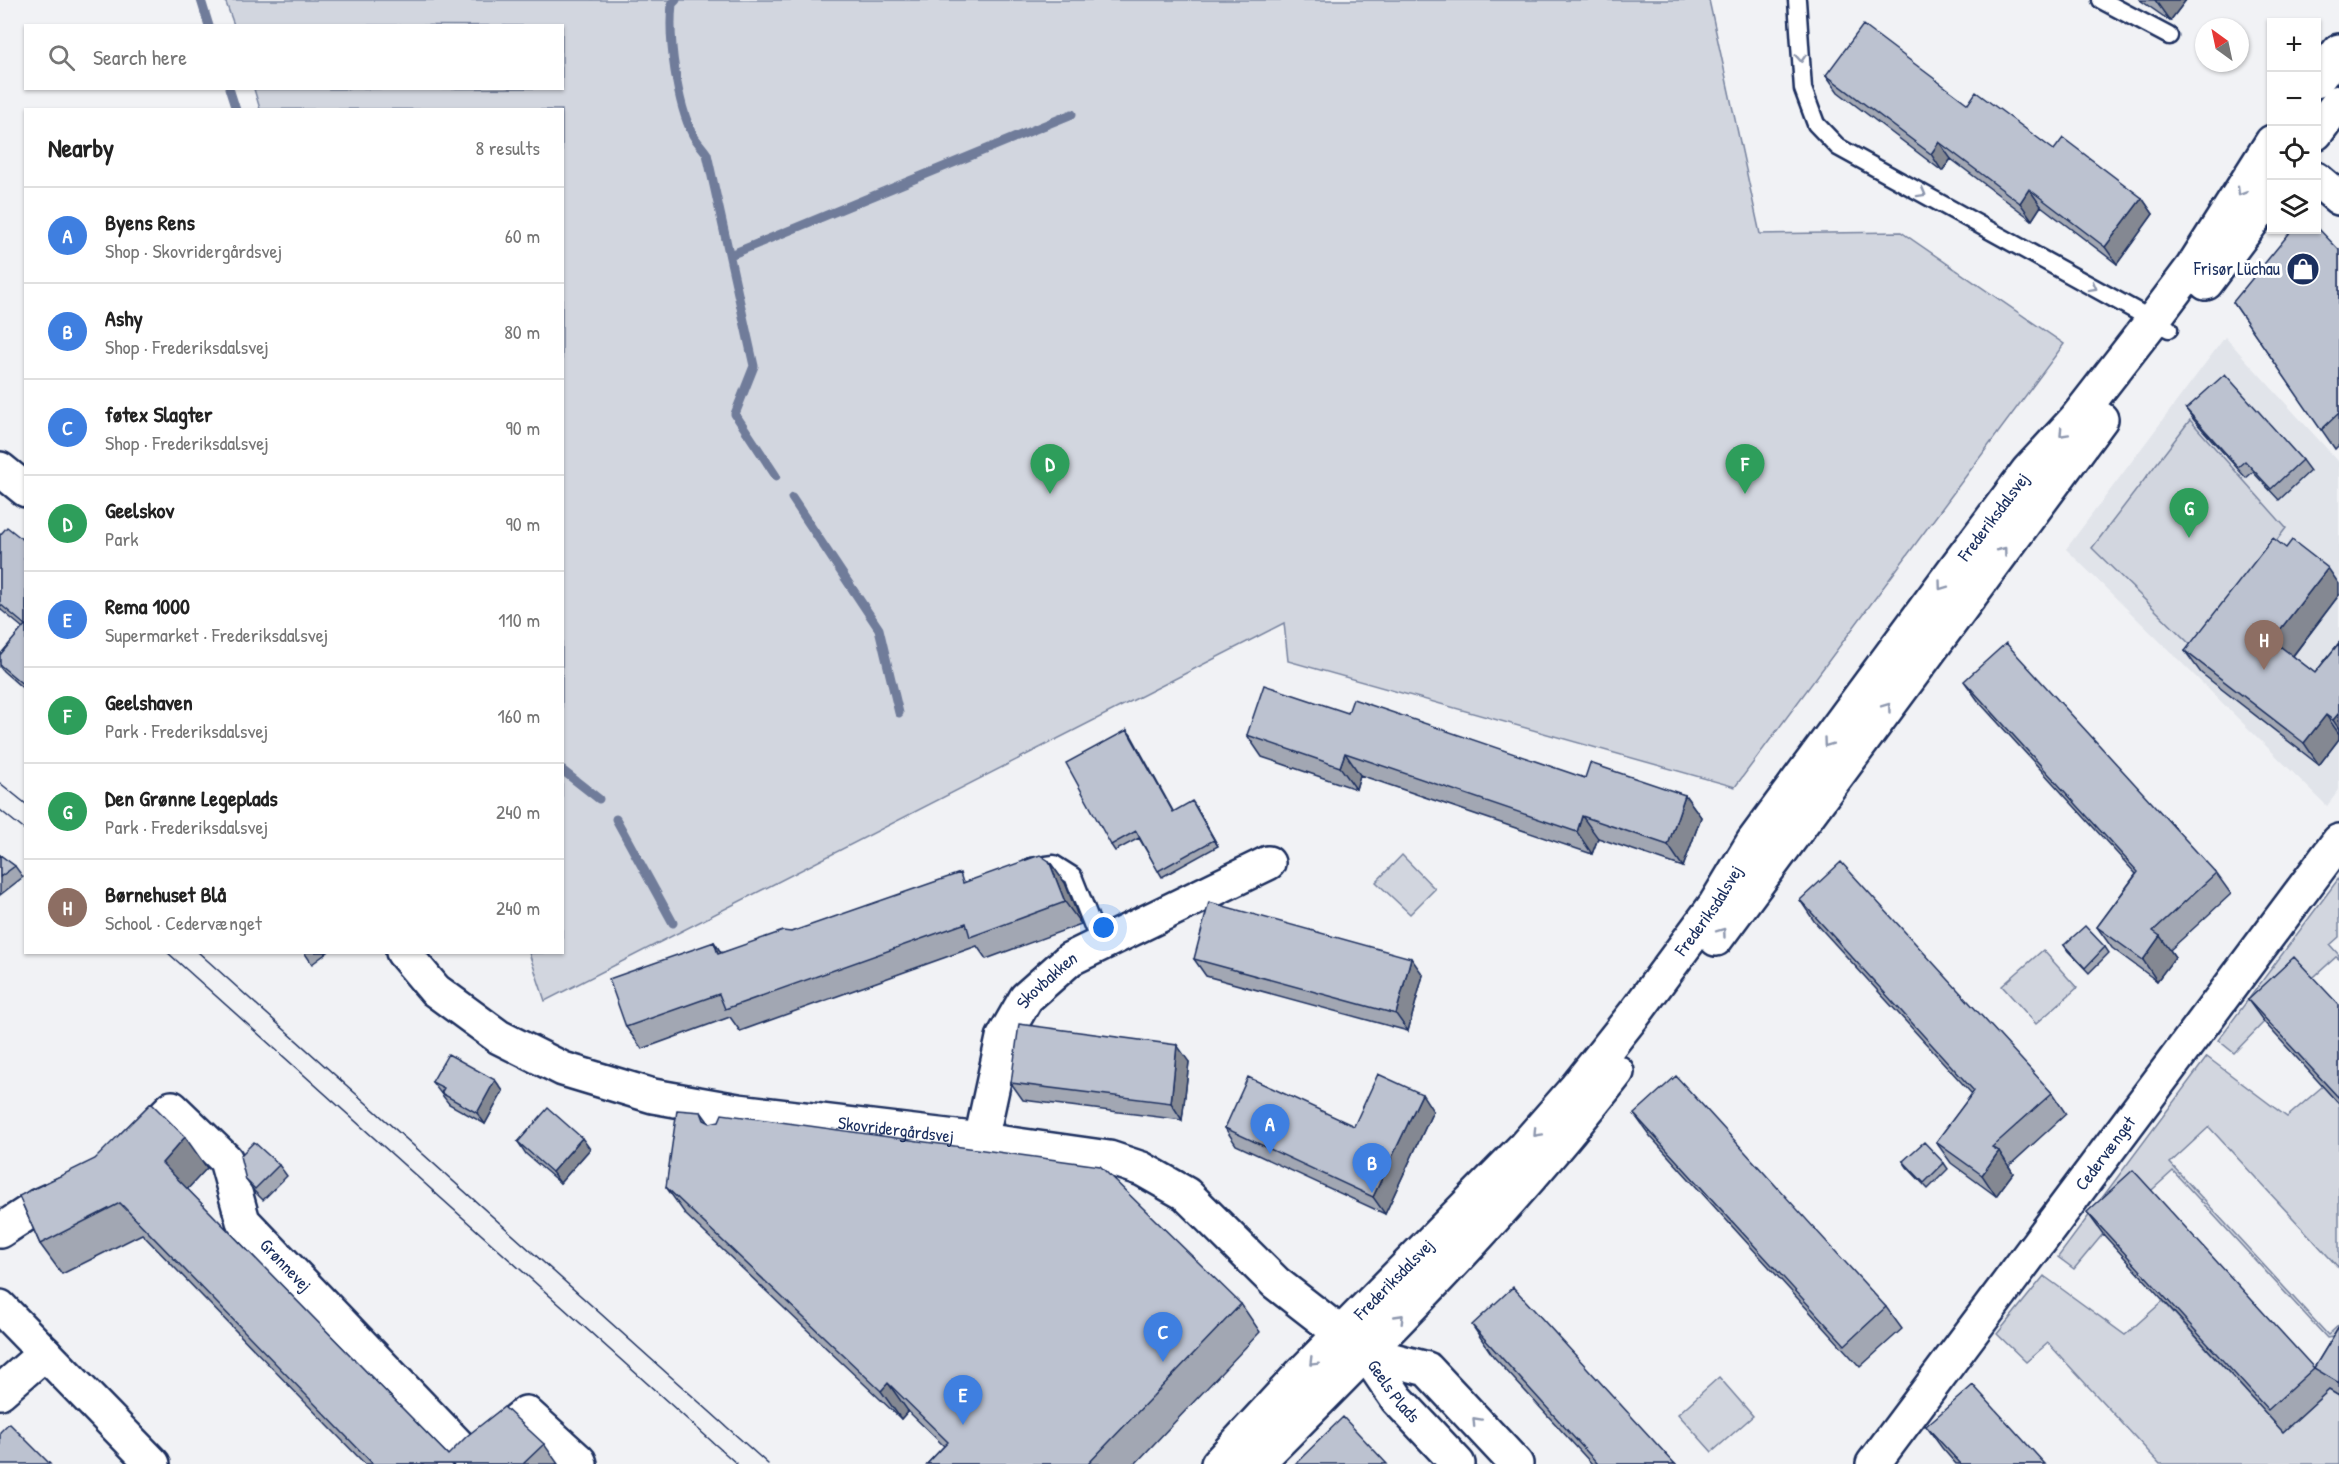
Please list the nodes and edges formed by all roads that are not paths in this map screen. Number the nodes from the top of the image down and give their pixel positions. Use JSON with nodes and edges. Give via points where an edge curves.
{"nodes":[{"id":1,"x":1797,"y":0,"type":"edge"},
{"id":2,"x":2101,"y":0,"type":"edge"},
{"id":3,"x":2169,"y":36,"type":"dead end"},
{"id":4,"x":2339,"y":51,"type":"edge"},
{"id":5,"x":2321,"y":74,"type":"edge"},
{"id":6,"x":2339,"y":102,"type":"edge"},
{"id":7,"x":2321,"y":126,"type":"edge"},
{"id":8,"x":2267,"y":149,"type":"edge"},
{"id":9,"x":2318,"y":180,"type":"edge"},
{"id":10,"x":2339,"y":198,"type":"edge"},
{"id":11,"x":2267,"y":200,"type":"edge"},
{"id":12,"x":2161,"y":325,"type":"junction"},
{"id":13,"x":0,"y":468,"type":"edge"},
{"id":14,"x":24,"y":488,"type":"edge"},
{"id":15,"x":2339,"y":842,"type":"edge"},
{"id":16,"x":1268,"y":862,"type":"dead end"},
{"id":17,"x":1014,"y":870,"type":"edge"},
{"id":18,"x":1100,"y":944,"type":"junction"},
{"id":19,"x":405,"y":954,"type":"edge"},
{"id":20,"x":981,"y":1140,"type":"junction"},
{"id":21,"x":0,"y":1231,"type":"edge"},
{"id":22,"x":0,"y":1307,"type":"edge"},
{"id":23,"x":1353,"y":1343,"type":"junction"},
{"id":24,"x":45,"y":1353,"type":"junction"},
{"id":25,"x":0,"y":1392,"type":"edge"},
{"id":26,"x":153,"y":1464,"type":"edge"},
{"id":27,"x":580,"y":1464,"type":"edge"},
{"id":28,"x":1218,"y":1464,"type":"edge"},
{"id":29,"x":1256,"y":1464,"type":"edge"},
{"id":30,"x":1458,"y":1464,"type":"edge"},
{"id":31,"x":1516,"y":1464,"type":"edge"},
{"id":32,"x":1873,"y":1464,"type":"edge"}],
"edges":[{"from":1,"to":12,"type":"lane","one_way":true,"via":[[1803,89],[1816,124],[1838,147]]},
{"from":2,"to":3,"type":"lane"},
{"from":4,"to":5,"type":"street"},
{"from":6,"to":7,"type":"street"},
{"from":8,"to":12,"type":"street","name":"Frederiksdalsvej","one_way":true},
{"from":9,"to":10,"type":"street"},
{"from":11,"to":12,"type":"street","name":"Frederiksdalsvej"},
{"from":12,"to":23,"type":"street","name":"Frederiksdalsvej","via":[[1586,1113],[1485,1229]]},
{"from":13,"to":14,"type":"street"},
{"from":15,"to":32,"type":"street","name":"Cedervænget"},
{"from":16,"to":18,"type":"street","name":"Skovbakken"},
{"from":17,"to":18,"type":"lane","via":[[1054,864],[1073,876]]},
{"from":18,"to":20,"type":"street","name":"Skovbakken","via":[[1070,958],[1026,998],[1003,1038]]},
{"from":19,"to":20,"type":"street","name":"Skovridergårdsvej","via":[[435,990],[500,1037],[563,1069],[736,1121]]},
{"from":20,"to":23,"type":"street","name":"Skovridergårdsvej","via":[[1109,1158],[1142,1169],[1186,1194],[1276,1283]]},
{"from":21,"to":27,"type":"street","name":"Grønnevej","via":[[40,1205],[103,1174],[172,1108],[226,1160],[243,1221],[470,1458],[526,1413]]},
{"from":22,"to":24,"type":"street"},
{"from":23,"to":28,"type":"street","name":"Frederiksdalsvej","one_way":true},
{"from":23,"to":29,"type":"street","name":"Frederiksdalsvej"},
{"from":23,"to":30,"type":"street","name":"Geels Plads","via":[[1397,1399]]},
{"from":31,"to":23,"type":"street","name":"Geels Plads","one_way":true,"via":[[1427,1369]]},
{"from":24,"to":25,"type":"street"},
{"from":24,"to":26,"type":"street"}]}
